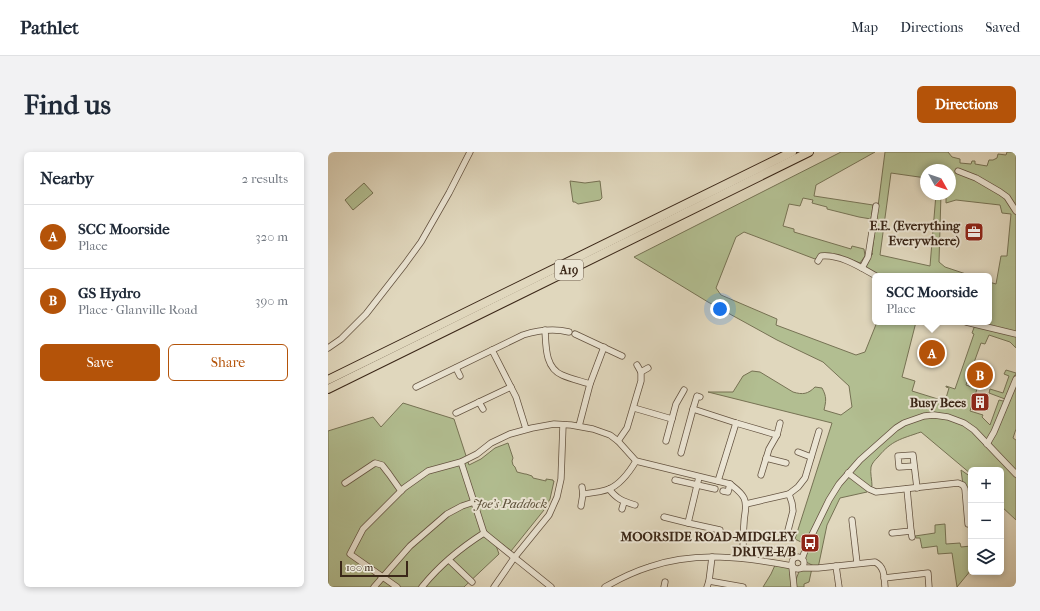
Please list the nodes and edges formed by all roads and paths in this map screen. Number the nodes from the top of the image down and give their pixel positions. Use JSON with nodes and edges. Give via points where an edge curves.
{"nodes":[{"id":1,"x":470,"y":152,"type":"edge"},
{"id":2,"x":792,"y":152,"type":"edge"},
{"id":3,"x":809,"y":152,"type":"edge"},
{"id":4,"x":958,"y":172,"type":"dead end"},
{"id":5,"x":876,"y":206,"type":"dead end"},
{"id":6,"x":1016,"y":211,"type":"edge"},
{"id":7,"x":818,"y":260,"type":"dead end"},
{"id":8,"x":862,"y":268,"type":"junction"},
{"id":9,"x":872,"y":274,"type":"edge"},
{"id":10,"x":978,"y":325,"type":"edge"},
{"id":11,"x":544,"y":330,"type":"junction"},
{"id":12,"x":1016,"y":334,"type":"edge"},
{"id":13,"x":604,"y":347,"type":"junction"},
{"id":14,"x":328,"y":348,"type":"edge"},
{"id":15,"x":492,"y":350,"type":"junction"},
{"id":16,"x":622,"y":356,"type":"dead end"},
{"id":17,"x":637,"y":365,"type":"dead end"},
{"id":18,"x":456,"y":368,"type":"junction"},
{"id":19,"x":648,"y":368,"type":"dead end"},
{"id":20,"x":641,"y":372,"type":"junction"},
{"id":21,"x":460,"y":376,"type":"dead end"},
{"id":22,"x":1016,"y":379,"type":"edge"},
{"id":23,"x":328,"y":380,"type":"edge"},
{"id":24,"x":590,"y":384,"type":"junction"},
{"id":25,"x":511,"y":387,"type":"junction"},
{"id":26,"x":416,"y":388,"type":"dead end"},
{"id":27,"x":328,"y":389,"type":"edge"},
{"id":28,"x":684,"y":390,"type":"dead end"},
{"id":29,"x":700,"y":397,"type":"dead end"},
{"id":30,"x":479,"y":402,"type":"junction"},
{"id":31,"x":634,"y":408,"type":"junction"},
{"id":32,"x":693,"y":408,"type":"junction"},
{"id":33,"x":483,"y":409,"type":"dead end"},
{"id":34,"x":456,"y":413,"type":"dead end"},
{"id":35,"x":672,"y":419,"type":"junction"},
{"id":36,"x":780,"y":423,"type":"dead end"},
{"id":37,"x":736,"y":424,"type":"junction"},
{"id":38,"x":563,"y":425,"type":"junction"},
{"id":39,"x":579,"y":426,"type":"junction"},
{"id":40,"x":526,"y":429,"type":"junction"},
{"id":41,"x":819,"y":431,"type":"dead end"},
{"id":42,"x":777,"y":436,"type":"junction"},
{"id":43,"x":618,"y":441,"type":"junction"},
{"id":44,"x":666,"y":441,"type":"dead end"},
{"id":45,"x":987,"y":444,"type":"junction"},
{"id":46,"x":798,"y":452,"type":"dead end"},
{"id":47,"x":681,"y":453,"type":"dead end"},
{"id":48,"x":811,"y":457,"type":"junction"},
{"id":49,"x":766,"y":458,"type":"junction"},
{"id":50,"x":636,"y":461,"type":"junction"},
{"id":51,"x":461,"y":462,"type":"junction"},
{"id":52,"x":786,"y":463,"type":"dead end"},
{"id":53,"x":914,"y":466,"type":"dead end"},
{"id":54,"x":848,"y":473,"type":"junction"},
{"id":55,"x":1016,"y":474,"type":"edge"},
{"id":56,"x":761,"y":475,"type":"dead end"},
{"id":57,"x":699,"y":477,"type":"junction"},
{"id":58,"x":675,"y":480,"type":"dead end"},
{"id":59,"x":718,"y":481,"type":"junction"},
{"id":60,"x":345,"y":483,"type":"dead end"},
{"id":61,"x":730,"y":484,"type":"junction"},
{"id":62,"x":697,"y":485,"type":"junction"},
{"id":63,"x":582,"y":487,"type":"dead end"},
{"id":64,"x":917,"y":488,"type":"junction"},
{"id":65,"x":609,"y":489,"type":"junction"},
{"id":66,"x":715,"y":489,"type":"dead end"},
{"id":67,"x":907,"y":489,"type":"junction"},
{"id":68,"x":401,"y":491,"type":"junction"},
{"id":69,"x":723,"y":491,"type":"dead end"},
{"id":70,"x":583,"y":494,"type":"junction"},
{"id":71,"x":789,"y":494,"type":"junction"},
{"id":72,"x":474,"y":502,"type":"junction"},
{"id":73,"x":624,"y":502,"type":"junction"},
{"id":74,"x":746,"y":504,"type":"junction"},
{"id":75,"x":635,"y":505,"type":"dead end"},
{"id":76,"x":581,"y":506,"type":"dead end"},
{"id":77,"x":622,"y":509,"type":"dead end"},
{"id":78,"x":664,"y":517,"type":"dead end"},
{"id":79,"x":852,"y":520,"type":"dead end"},
{"id":80,"x":688,"y":523,"type":"junction"},
{"id":81,"x":968,"y":524,"type":"edge"},
{"id":82,"x":720,"y":530,"type":"dead end"},
{"id":83,"x":911,"y":531,"type":"junction"},
{"id":84,"x":484,"y":533,"type":"junction"},
{"id":85,"x":892,"y":533,"type":"dead end"},
{"id":86,"x":912,"y":537,"type":"dead end"},
{"id":87,"x":786,"y":538,"type":"dead end"},
{"id":88,"x":807,"y":545,"type":"junction"},
{"id":89,"x":712,"y":557,"type":"junction"},
{"id":90,"x":795,"y":557,"type":"junction"},
{"id":91,"x":514,"y":558,"type":"junction"},
{"id":92,"x":743,"y":558,"type":"junction"},
{"id":93,"x":449,"y":560,"type":"junction"},
{"id":94,"x":803,"y":560,"type":"junction"},
{"id":95,"x":776,"y":563,"type":"junction"},
{"id":96,"x":857,"y":563,"type":"junction"},
{"id":97,"x":792,"y":566,"type":"junction"},
{"id":98,"x":836,"y":566,"type":"junction"},
{"id":99,"x":818,"y":568,"type":"junction"},
{"id":100,"x":800,"y":569,"type":"junction"},
{"id":101,"x":383,"y":577,"type":"junction"},
{"id":102,"x":884,"y":578,"type":"junction"},
{"id":103,"x":472,"y":582,"type":"dead end"},
{"id":104,"x":708,"y":584,"type":"edge"},
{"id":105,"x":794,"y":585,"type":"edge"},
{"id":106,"x":548,"y":586,"type":"edge"},
{"id":107,"x":744,"y":586,"type":"edge"},
{"id":108,"x":374,"y":587,"type":"edge"},
{"id":109,"x":397,"y":587,"type":"edge"},
{"id":110,"x":422,"y":587,"type":"edge"},
{"id":111,"x":494,"y":587,"type":"edge"},
{"id":112,"x":604,"y":587,"type":"edge"},
{"id":113,"x":839,"y":587,"type":"edge"},
{"id":114,"x":885,"y":587,"type":"edge"},
{"id":115,"x":929,"y":587,"type":"edge"}],
"edges":[{"from":1,"to":14,"type":"street","via":[[421,242],[366,314]]},
{"from":2,"to":23,"type":"highway","number":"A19"},
{"from":3,"to":27,"type":"highway","number":"A19"},
{"from":4,"to":6,"type":"street","via":[[976,178],[1000,192],[1007,197]]},
{"from":5,"to":8,"type":"street","via":[[868,257]]},
{"from":7,"to":8,"type":"street","via":[[821,256],[828,256]]},
{"from":8,"to":9,"type":"street"},
{"from":10,"to":12,"type":"street"},
{"from":11,"to":13,"type":"street","via":[[572,333]]},
{"from":11,"to":15,"type":"street","via":[[523,335]]},
{"from":11,"to":24,"type":"street","via":[[547,355],[556,372]]},
{"from":13,"to":16,"type":"street"},
{"from":13,"to":24,"type":"street"},
{"from":15,"to":18,"type":"street"},
{"from":15,"to":25,"type":"street"},
{"from":17,"to":20,"type":"street"},
{"from":18,"to":21,"type":"street"},
{"from":18,"to":26,"type":"street"},
{"from":19,"to":20,"type":"street"},
{"from":20,"to":31,"type":"street"},
{"from":22,"to":45,"type":"street"},
{"from":24,"to":39,"type":"street"},
{"from":25,"to":30,"type":"street"},
{"from":25,"to":40,"type":"street"},
{"from":28,"to":35,"type":"street","via":[[676,404]]},
{"from":29,"to":32,"type":"street","via":[[697,396]]},
{"from":30,"to":33,"type":"street"},
{"from":30,"to":34,"type":"street"},
{"from":31,"to":35,"type":"street"},
{"from":31,"to":43,"type":"street","via":[[628,428]]},
{"from":32,"to":37,"type":"street"},
{"from":32,"to":47,"type":"street"},
{"from":35,"to":44,"type":"street"},
{"from":36,"to":42,"type":"street"},
{"from":37,"to":42,"type":"street"},
{"from":37,"to":59,"type":"street"},
{"from":38,"to":39,"type":"street"},
{"from":38,"to":40,"type":"street"},
{"from":38,"to":91,"type":"street","via":[[561,479],[557,497],[549,515]]},
{"from":39,"to":43,"type":"street","via":[[610,435]]},
{"from":40,"to":51,"type":"street","via":[[510,434]]},
{"from":41,"to":48,"type":"street"},
{"from":42,"to":49,"type":"street"},
{"from":43,"to":50,"type":"street"},
{"from":45,"to":54,"type":"street","via":[[964,423],[948,417],[924,416],[896,428]]},
{"from":45,"to":55,"type":"street"},
{"from":46,"to":48,"type":"street"},
{"from":48,"to":71,"type":"street","via":[[805,478]]},
{"from":49,"to":52,"type":"street"},
{"from":49,"to":56,"type":"street"},
{"from":50,"to":57,"type":"street"},
{"from":50,"to":65,"type":"street","via":[[629,472]]},
{"from":51,"to":68,"type":"street","via":[[428,471]]},
{"from":51,"to":72,"type":"street"},
{"from":53,"to":64,"type":"street"},
{"from":54,"to":67,"type":"street","via":[[876,492]]},
{"from":54,"to":88,"type":"street","via":[[829,500]]},
{"from":57,"to":59,"type":"street"},
{"from":57,"to":62,"type":"street"},
{"from":58,"to":62,"type":"street"},
{"from":59,"to":61,"type":"street"},
{"from":60,"to":68,"type":"street","via":[[375,463],[382,465]]},
{"from":61,"to":69,"type":"street","via":[[728,492]]},
{"from":61,"to":74,"type":"street","via":[[739,491]]},
{"from":62,"to":66,"type":"street"},
{"from":62,"to":80,"type":"street"},
{"from":63,"to":70,"type":"street"},
{"from":64,"to":67,"type":"street"},
{"from":64,"to":81,"type":"street","via":[[962,485],[965,489]]},
{"from":65,"to":70,"type":"street"},
{"from":65,"to":73,"type":"street"},
{"from":67,"to":83,"type":"street"},
{"from":68,"to":101,"type":"street","via":[[363,529],[350,554]]},
{"from":70,"to":76,"type":"street"},
{"from":71,"to":74,"type":"street"},
{"from":71,"to":87,"type":"street","via":[[793,511]]},
{"from":72,"to":84,"type":"street"},
{"from":72,"to":101,"type":"street","via":[[447,514],[410,546]]},
{"from":73,"to":75,"type":"street"},
{"from":73,"to":77,"type":"street"},
{"from":74,"to":92,"type":"street"},
{"from":78,"to":80,"type":"street"},
{"from":79,"to":96,"type":"street"},
{"from":80,"to":82,"type":"street"},
{"from":83,"to":85,"type":"street"},
{"from":83,"to":86,"type":"street"},
{"from":84,"to":91,"type":"street"},
{"from":84,"to":93,"type":"street","via":[[469,542]]},
{"from":88,"to":90,"type":"street"},
{"from":88,"to":94,"type":"street"},
{"from":89,"to":92,"type":"street"},
{"from":89,"to":104,"type":"street"},
{"from":89,"to":112,"type":"street","via":[[682,559],[650,566]]},
{"from":90,"to":94,"type":"street"},
{"from":90,"to":95,"type":"street"},
{"from":90,"to":97,"type":"street"},
{"from":91,"to":106,"type":"street"},
{"from":91,"to":111,"type":"street"},
{"from":92,"to":95,"type":"street"},
{"from":93,"to":103,"type":"street"},
{"from":93,"to":110,"type":"street"},
{"from":94,"to":99,"type":"street"},
{"from":94,"to":100,"type":"street","via":[[804,565]]},
{"from":95,"to":97,"type":"street"},
{"from":96,"to":98,"type":"street"},
{"from":96,"to":102,"type":"street","via":[[879,564],[884,572]]},
{"from":97,"to":100,"type":"street"},
{"from":97,"to":105,"type":"street"},
{"from":98,"to":99,"type":"street"},
{"from":98,"to":113,"type":"street"},
{"from":99,"to":100,"type":"street"},
{"from":100,"to":105,"type":"street"},
{"from":101,"to":108,"type":"street"},
{"from":101,"to":109,"type":"street"},
{"from":102,"to":114,"type":"street"},
{"from":102,"to":115,"type":"street","via":[[928,573]]},
{"from":104,"to":107,"type":"street"}]}
